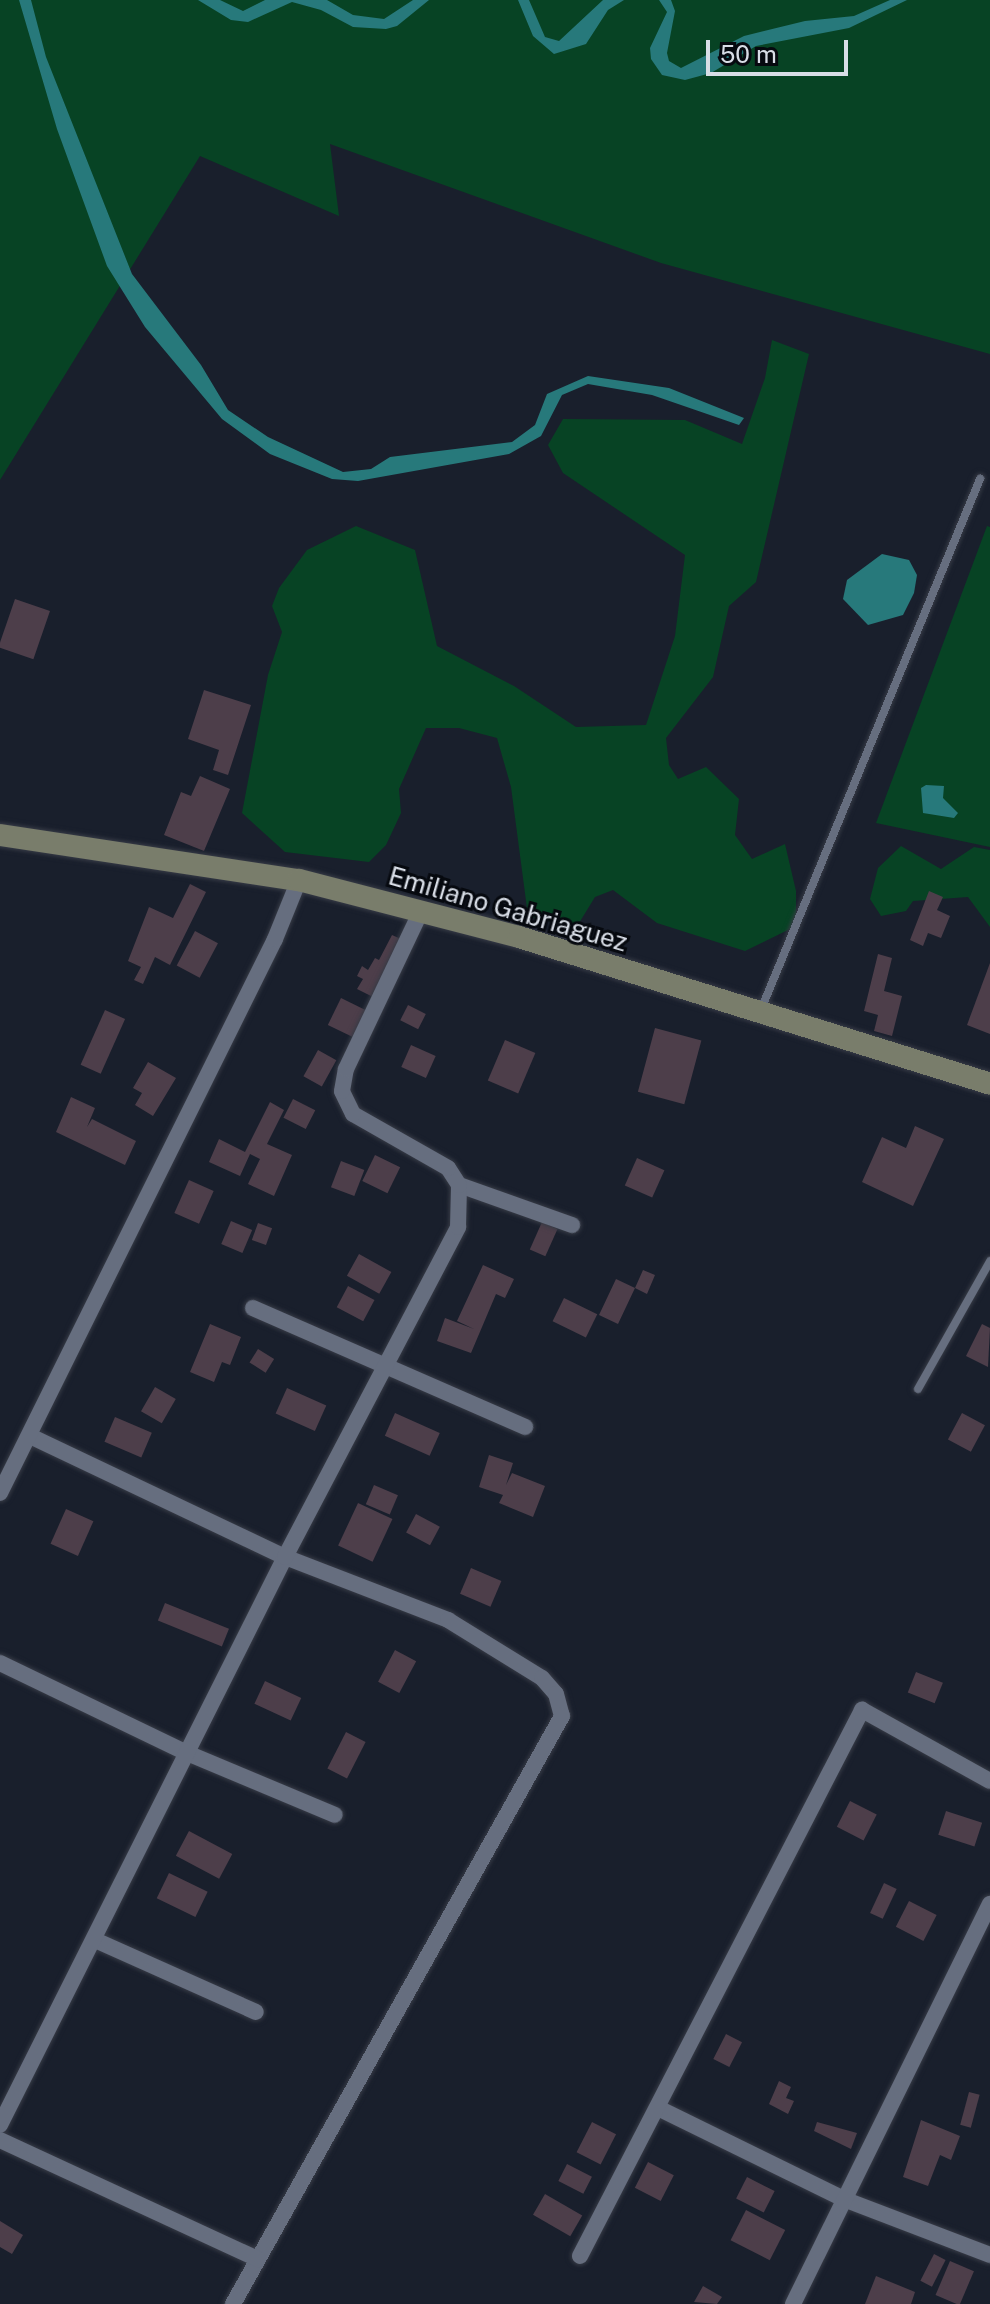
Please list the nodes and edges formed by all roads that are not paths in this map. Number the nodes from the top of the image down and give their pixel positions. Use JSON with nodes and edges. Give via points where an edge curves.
{"nodes":[{"id":1,"x":980,"y":479,"type":"dead end"},
{"id":2,"x":0,"y":835,"type":"edge"},
{"id":3,"x":299,"y":880,"type":"junction"},
{"id":4,"x":420,"y":913,"type":"junction"},
{"id":5,"x":760,"y":1013,"type":"junction"},
{"id":6,"x":990,"y":1084,"type":"edge"},
{"id":7,"x":459,"y":1185,"type":"junction"},
{"id":8,"x":572,"y":1225,"type":"dead end"},
{"id":9,"x":990,"y":1261,"type":"edge"},
{"id":10,"x":253,"y":1308,"type":"dead end"},
{"id":11,"x":387,"y":1364,"type":"junction"},
{"id":12,"x":918,"y":1389,"type":"dead end"},
{"id":13,"x":525,"y":1427,"type":"dead end"},
{"id":14,"x":30,"y":1436,"type":"junction"},
{"id":15,"x":0,"y":1493,"type":"edge"},
{"id":16,"x":285,"y":1557,"type":"junction"},
{"id":17,"x":0,"y":1663,"type":"edge"},
{"id":18,"x":187,"y":1753,"type":"junction"},
{"id":19,"x":990,"y":1781,"type":"edge"},
{"id":20,"x":335,"y":1815,"type":"dead end"},
{"id":21,"x":990,"y":1904,"type":"edge"},
{"id":22,"x":95,"y":1940,"type":"junction"},
{"id":23,"x":256,"y":2012,"type":"dead end"},
{"id":24,"x":658,"y":2108,"type":"junction"},
{"id":25,"x":0,"y":2125,"type":"edge"},
{"id":26,"x":0,"y":2140,"type":"edge"},
{"id":27,"x":846,"y":2200,"type":"junction"},
{"id":28,"x":990,"y":2255,"type":"edge"},
{"id":29,"x":580,"y":2256,"type":"dead end"},
{"id":30,"x":258,"y":2259,"type":"junction"},
{"id":31,"x":233,"y":2304,"type":"edge"},
{"id":32,"x":793,"y":2304,"type":"edge"}],
"edges":[{"from":1,"to":5,"type":"lane"},
{"from":2,"to":3,"type":"main road","name":"Emiliano Gabriaguez"},
{"from":3,"to":4,"type":"main road","name":"Emiliano Gabriaguez"},
{"from":3,"to":14,"type":"street"},
{"from":4,"to":5,"type":"main road","name":"Emiliano Gabriaguez","via":[[519,937]]},
{"from":4,"to":7,"type":"street","via":[[346,1069],[342,1091],[353,1114],[448,1168]]},
{"from":5,"to":6,"type":"main road","name":"Emiliano Gabriaguez"},
{"from":7,"to":8,"type":"street"},
{"from":7,"to":11,"type":"street","via":[[458,1227]]},
{"from":9,"to":12,"type":"lane"},
{"from":10,"to":11,"type":"street"},
{"from":11,"to":13,"type":"street"},
{"from":11,"to":16,"type":"street"},
{"from":14,"to":15,"type":"street"},
{"from":14,"to":16,"type":"street"},
{"from":16,"to":18,"type":"street"},
{"from":16,"to":30,"type":"street","via":[[448,1620],[542,1678],[556,1694],[562,1716]]},
{"from":17,"to":18,"type":"street"},
{"from":18,"to":20,"type":"street"},
{"from":18,"to":22,"type":"street"},
{"from":19,"to":24,"type":"street","via":[[862,1710]]},
{"from":21,"to":27,"type":"street"},
{"from":22,"to":23,"type":"street"},
{"from":22,"to":25,"type":"street"},
{"from":24,"to":27,"type":"street"},
{"from":24,"to":29,"type":"street"},
{"from":26,"to":30,"type":"street"},
{"from":27,"to":28,"type":"street"},
{"from":27,"to":32,"type":"street"},
{"from":30,"to":31,"type":"street"}]}
